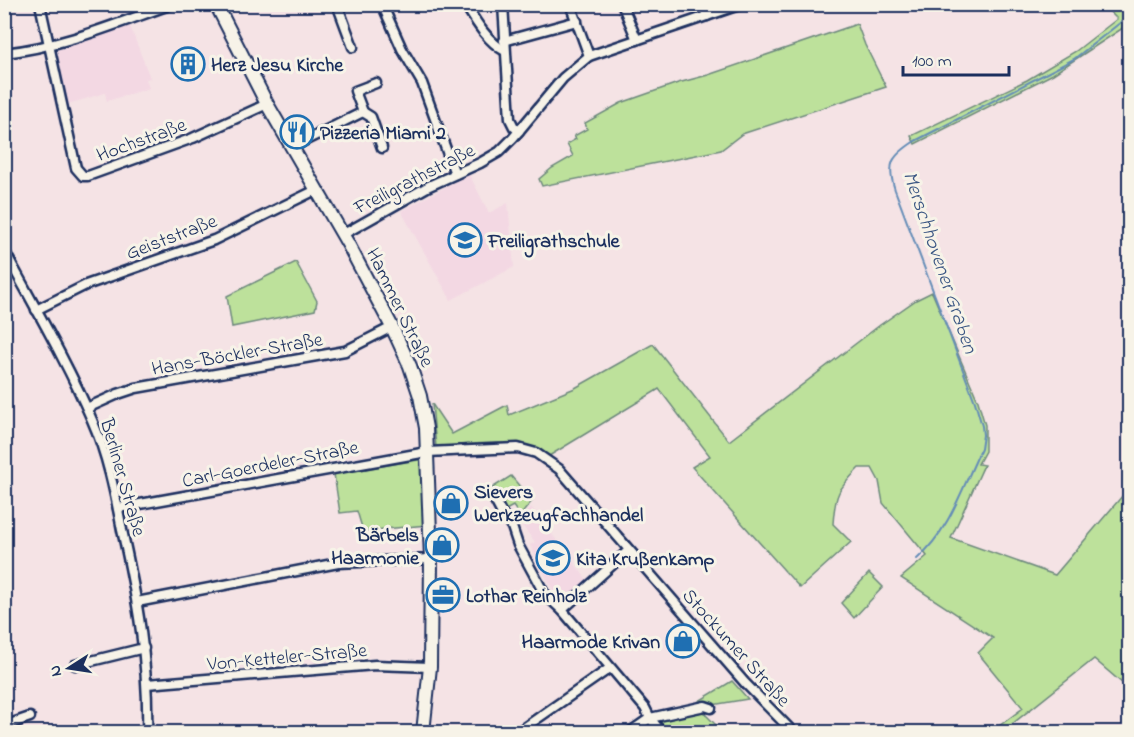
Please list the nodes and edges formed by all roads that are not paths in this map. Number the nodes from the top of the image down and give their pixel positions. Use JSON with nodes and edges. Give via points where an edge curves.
{"nodes":[{"id":1,"x":40,"y":4,"type":"edge"},
{"id":2,"x":172,"y":4,"type":"edge"},
{"id":3,"x":216,"y":4,"type":"edge"},
{"id":4,"x":337,"y":4,"type":"edge"},
{"id":5,"x":382,"y":4,"type":"edge"},
{"id":6,"x":465,"y":4,"type":"edge"},
{"id":7,"x":503,"y":4,"type":"edge"},
{"id":8,"x":570,"y":4,"type":"edge"},
{"id":9,"x":622,"y":4,"type":"edge"},
{"id":10,"x":703,"y":4,"type":"edge"},
{"id":11,"x":742,"y":4,"type":"edge"},
{"id":12,"x":707,"y":16,"type":"junction"},
{"id":13,"x":577,"y":21,"type":"junction"},
{"id":14,"x":637,"y":40,"type":"junction"},
{"id":15,"x":504,"y":41,"type":"junction"},
{"id":16,"x":50,"y":45,"type":"junction"},
{"id":17,"x":353,"y":47,"type":"dead end"},
{"id":18,"x":505,"y":51,"type":"junction"},
{"id":19,"x":5,"y":53,"type":"edge"},
{"id":20,"x":589,"y":56,"type":"junction"},
{"id":21,"x":376,"y":82,"type":"dead end"},
{"id":22,"x":267,"y":104,"type":"junction"},
{"id":23,"x":363,"y":112,"type":"junction"},
{"id":24,"x":519,"y":131,"type":"junction"},
{"id":25,"x":292,"y":147,"type":"junction"},
{"id":26,"x":382,"y":148,"type":"dead end"},
{"id":27,"x":455,"y":174,"type":"junction"},
{"id":28,"x":316,"y":190,"type":"junction"},
{"id":29,"x":342,"y":235,"type":"junction"},
{"id":30,"x":4,"y":250,"type":"edge"},
{"id":31,"x":36,"y":310,"type":"junction"},
{"id":32,"x":392,"y":327,"type":"junction"},
{"id":33,"x":87,"y":408,"type":"junction"},
{"id":34,"x":427,"y":452,"type":"junction"},
{"id":35,"x":492,"y":495,"type":"dead end"},
{"id":36,"x":118,"y":508,"type":"junction"},
{"id":37,"x":629,"y":550,"type":"junction"},
{"id":38,"x":431,"y":559,"type":"junction"},
{"id":39,"x":137,"y":602,"type":"junction"},
{"id":40,"x":562,"y":610,"type":"junction"},
{"id":41,"x":144,"y":648,"type":"junction"},
{"id":42,"x":75,"y":665,"type":"dead end"},
{"id":43,"x":430,"y":667,"type":"junction"},
{"id":44,"x":610,"y":668,"type":"junction"},
{"id":45,"x":147,"y":684,"type":"junction"},
{"id":46,"x":711,"y":708,"type":"dead end"},
{"id":47,"x":30,"y":717,"type":"dead end"},
{"id":48,"x":650,"y":718,"type":"junction"},
{"id":49,"x":4,"y":726,"type":"edge"},
{"id":50,"x":147,"y":732,"type":"edge"},
{"id":51,"x":423,"y":732,"type":"edge"},
{"id":52,"x":518,"y":732,"type":"edge"},
{"id":53,"x":630,"y":732,"type":"edge"},
{"id":54,"x":661,"y":732,"type":"edge"},
{"id":55,"x":793,"y":732,"type":"edge"}],
"edges":[{"from":1,"to":16,"type":"street"},
{"from":2,"to":16,"type":"street"},
{"from":3,"to":22,"type":"main road","name":"Hammer Straße"},
{"from":4,"to":17,"type":"street"},
{"from":5,"to":27,"type":"street","via":[[422,83]]},
{"from":6,"to":18,"type":"street","via":[[478,25]]},
{"from":7,"to":15,"type":"street"},
{"from":8,"to":13,"type":"street"},
{"from":9,"to":14,"type":"street"},
{"from":10,"to":12,"type":"street"},
{"from":11,"to":12,"type":"street","name":"Freiligrathstraße"},
{"from":12,"to":14,"type":"street","name":"Freiligrathstraße"},
{"from":13,"to":15,"type":"street"},
{"from":13,"to":20,"type":"street"},
{"from":14,"to":20,"type":"street","name":"Freiligrathstraße"},
{"from":15,"to":18,"type":"street"},
{"from":16,"to":19,"type":"street"},
{"from":16,"to":22,"type":"street","name":"Hochstraße","via":[[76,168],[83,176],[193,138]]},
{"from":18,"to":24,"type":"street","via":[[510,119]]},
{"from":20,"to":24,"type":"street","name":"Freiligrathstraße","via":[[563,78]]},
{"from":21,"to":23,"type":"street","via":[[354,91]]},
{"from":22,"to":25,"type":"main road","name":"Hammer Straße"},
{"from":23,"to":25,"type":"street"},
{"from":23,"to":26,"type":"street","via":[[371,117]]},
{"from":24,"to":27,"type":"street","name":"Freiligrathstraße","via":[[490,158]]},
{"from":25,"to":28,"type":"main road","name":"Hammer Straße"},
{"from":27,"to":29,"type":"street","name":"Freiligrathstraße"},
{"from":28,"to":29,"type":"main road","name":"Hammer Straße"},
{"from":28,"to":31,"type":"street","name":"Geiststraße","via":[[214,240],[86,285]]},
{"from":29,"to":32,"type":"main road","name":"Hammer Straße"},
{"from":30,"to":31,"type":"street","name":"Berliner Straße"},
{"from":31,"to":33,"type":"street","name":"Berliner Straße"},
{"from":32,"to":33,"type":"street","name":"Hans-Böckler-Straße","via":[[345,351],[136,388]]},
{"from":32,"to":34,"type":"main road","name":"Hammer Straße","via":[[420,396]]},
{"from":33,"to":36,"type":"street","name":"Berliner Straße"},
{"from":34,"to":36,"type":"street","name":"Carl-Goerdeler-Straße"},
{"from":34,"to":37,"type":"street","name":"Stockumer Straße","via":[[518,448],[536,453],[559,469]]},
{"from":34,"to":38,"type":"main road","name":"Hammer Straße"},
{"from":35,"to":40,"type":"street","via":[[544,593]]},
{"from":36,"to":39,"type":"street","name":"Berliner Straße"},
{"from":37,"to":40,"type":"street"},
{"from":37,"to":55,"type":"street","name":"Stockumer Straße"},
{"from":38,"to":39,"type":"street","via":[[338,563]]},
{"from":38,"to":43,"type":"main road","name":"Hammer Straße"},
{"from":39,"to":41,"type":"street","name":"Berliner Straße"},
{"from":40,"to":44,"type":"street"},
{"from":41,"to":42,"type":"street"},
{"from":41,"to":45,"type":"street","name":"Berliner Straße"},
{"from":43,"to":45,"type":"street","name":"Von-Ketteler-Straße","via":[[375,665]]},
{"from":43,"to":51,"type":"main road","name":"Hammer Straße"},
{"from":44,"to":48,"type":"street"},
{"from":44,"to":52,"type":"street"},
{"from":45,"to":50,"type":"street","name":"Berliner Straße"},
{"from":46,"to":48,"type":"street"},
{"from":47,"to":49,"type":"street"},
{"from":48,"to":53,"type":"street"},
{"from":48,"to":54,"type":"street"}]}
